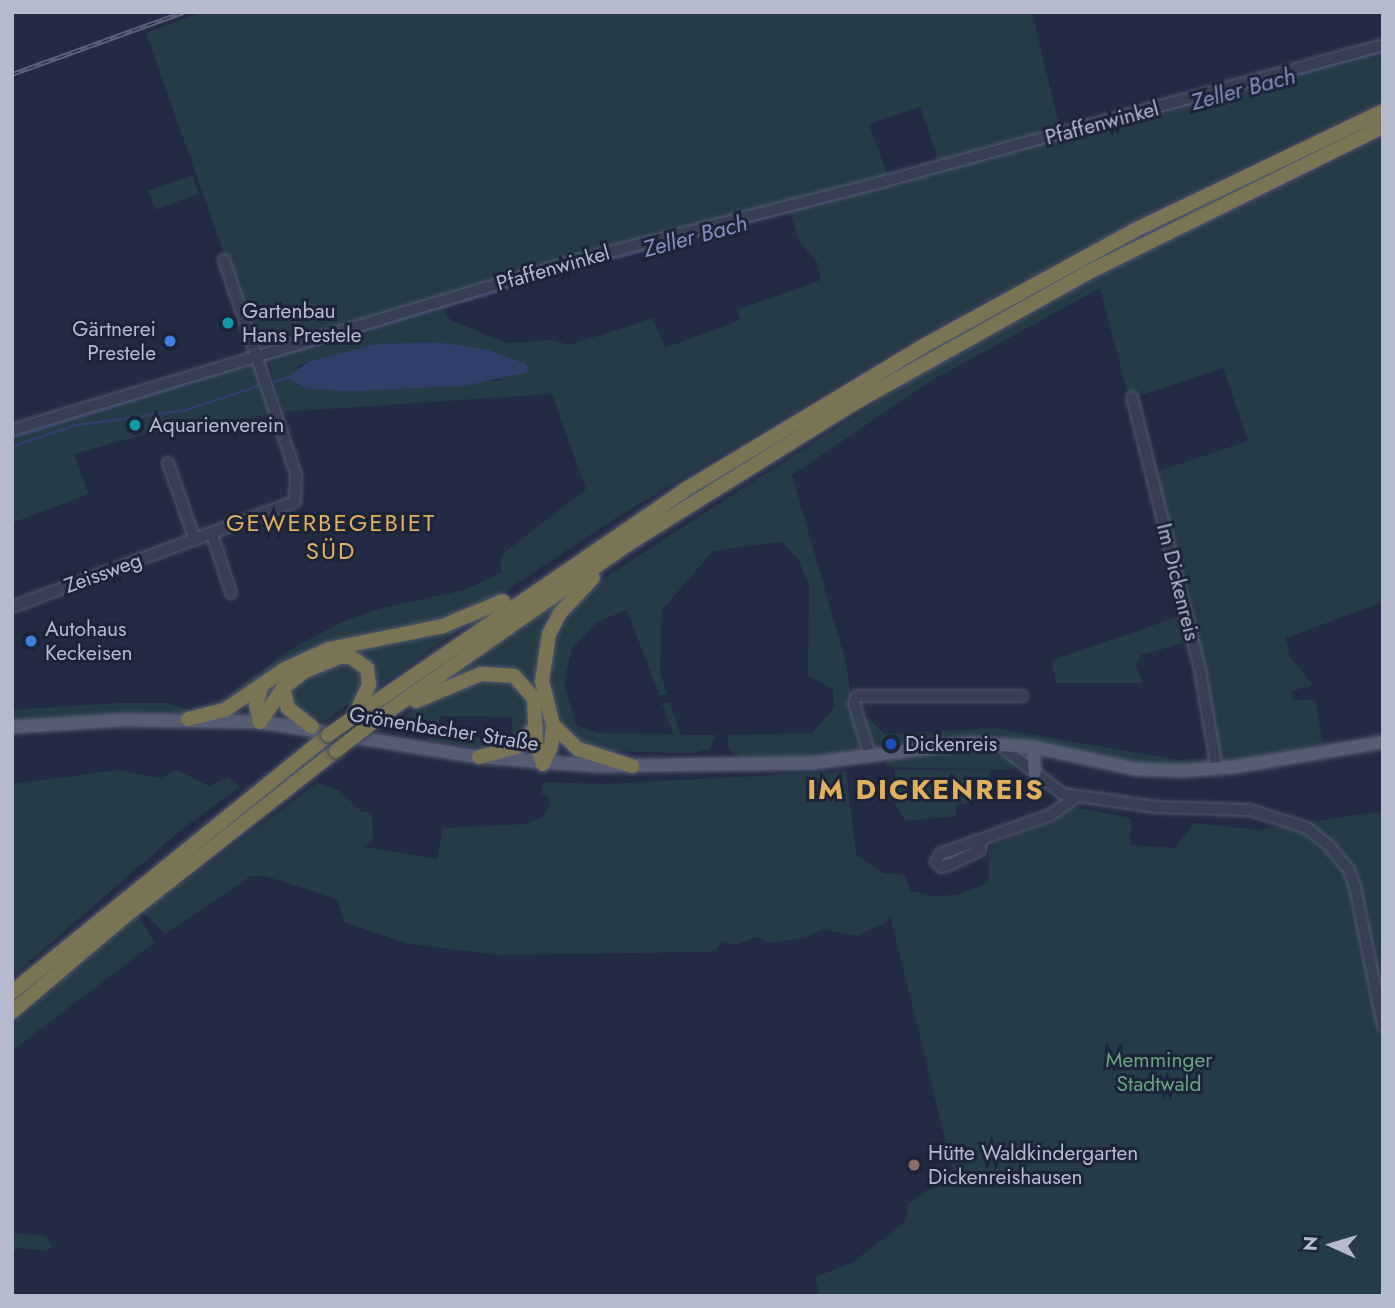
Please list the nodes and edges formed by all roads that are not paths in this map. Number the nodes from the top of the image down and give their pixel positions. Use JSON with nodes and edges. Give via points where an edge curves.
{"nodes":[{"id":1,"x":1383,"y":44,"type":"edge"},
{"id":2,"x":1383,"y":111,"type":"edge"},
{"id":3,"x":1383,"y":127,"type":"edge"},
{"id":4,"x":224,"y":260,"type":"dead end"},
{"id":5,"x":259,"y":359,"type":"junction"},
{"id":6,"x":1132,"y":397,"type":"dead end"},
{"id":7,"x":12,"y":430,"type":"edge"},
{"id":8,"x":168,"y":463,"type":"dead end"},
{"id":9,"x":212,"y":534,"type":"junction"},
{"id":10,"x":195,"y":540,"type":"junction"},
{"id":11,"x":628,"y":544,"type":"junction"},
{"id":12,"x":545,"y":583,"type":"junction"},
{"id":13,"x":231,"y":593,"type":"dead end"},
{"id":14,"x":12,"y":607,"type":"edge"},
{"id":15,"x":261,"y":687,"type":"junction"},
{"id":16,"x":283,"y":688,"type":"junction"},
{"id":17,"x":1022,"y":695,"type":"dead end"},
{"id":18,"x":355,"y":716,"type":"junction"},
{"id":19,"x":188,"y":719,"type":"junction"},
{"id":20,"x":376,"y":720,"type":"junction"},
{"id":21,"x":260,"y":722,"type":"junction"},
{"id":22,"x":553,"y":725,"type":"junction"},
{"id":23,"x":536,"y":726,"type":"junction"},
{"id":24,"x":12,"y":727,"type":"edge"},
{"id":25,"x":312,"y":727,"type":"junction"},
{"id":26,"x":1383,"y":742,"type":"edge"},
{"id":27,"x":998,"y":744,"type":"junction"},
{"id":28,"x":1033,"y":747,"type":"junction"},
{"id":29,"x":870,"y":756,"type":"junction"},
{"id":30,"x":479,"y":757,"type":"junction"},
{"id":31,"x":543,"y":764,"type":"junction"},
{"id":32,"x":632,"y":766,"type":"junction"},
{"id":33,"x":1217,"y":769,"type":"junction"},
{"id":34,"x":1035,"y":773,"type":"junction"},
{"id":35,"x":1077,"y":797,"type":"junction"},
{"id":36,"x":980,"y":842,"type":"dead end"},
{"id":37,"x":12,"y":992,"type":"edge"},
{"id":38,"x":12,"y":1012,"type":"edge"},
{"id":39,"x":1383,"y":1026,"type":"edge"}],
"edges":[{"from":1,"to":5,"type":"street","name":"Pfaffenwinkel","via":[[901,177],[578,260]]},
{"from":2,"to":12,"type":"highway","via":[[1137,229],[936,338],[695,483]]},
{"from":3,"to":11,"type":"highway","via":[[1149,240],[951,348]]},
{"from":4,"to":5,"type":"street"},
{"from":5,"to":7,"type":"street","name":"Pfaffenwinkel"},
{"from":5,"to":9,"type":"street","name":"Zeissweg","via":[[296,474],[295,502]]},
{"from":6,"to":33,"type":"street","name":"Im Dickenreis","via":[[1200,670]]},
{"from":8,"to":10,"type":"street"},
{"from":9,"to":10,"type":"street","name":"Zeissweg"},
{"from":9,"to":13,"type":"street"},
{"from":10,"to":14,"type":"street","name":"Zeissweg"},
{"from":11,"to":20,"type":"highway"},
{"from":11,"to":22,"type":"highway","via":[[624,555],[584,583],[549,634],[542,681]]},
{"from":12,"to":15,"type":"highway","via":[[527,586],[494,607],[456,622],[329,649],[285,669]]},
{"from":12,"to":18,"type":"highway"},
{"from":15,"to":19,"type":"highway","via":[[225,710]]},
{"from":15,"to":21,"type":"highway","via":[[256,705]]},
{"from":16,"to":18,"type":"highway","via":[[316,665],[351,657],[367,668],[369,678]]},
{"from":16,"to":21,"type":"highway"},
{"from":16,"to":25,"type":"highway","via":[[288,708]]},
{"from":17,"to":29,"type":"street","via":[[857,696],[854,703]]},
{"from":18,"to":37,"type":"highway","bridge":true},
{"from":19,"to":21,"type":"main road","name":"Grönenbacher Straße"},
{"from":19,"to":24,"type":"main road","name":"Grönenbacher Straße"},
{"from":20,"to":23,"type":"highway","via":[[455,682],[497,672],[514,676],[530,689]]},
{"from":20,"to":38,"type":"highway","bridge":true,"via":[[124,917]]},
{"from":21,"to":25,"type":"main road","name":"Grönenbacher Straße"},
{"from":22,"to":31,"type":"highway","via":[[551,747]]},
{"from":22,"to":32,"type":"highway","via":[[578,749]]},
{"from":23,"to":30,"type":"highway","via":[[517,747]]},
{"from":23,"to":31,"type":"highway","via":[[537,753]]},
{"from":25,"to":30,"type":"main road","name":"Grönenbacher Straße"},
{"from":26,"to":33,"type":"main road","name":"Grönenbacher Straße"},
{"from":27,"to":28,"type":"main road","name":"Grönenbacher Straße"},
{"from":27,"to":29,"type":"main road","name":"Grönenbacher Straße","via":[[942,745]]},
{"from":27,"to":34,"type":"street"},
{"from":28,"to":33,"type":"main road","name":"Grönenbacher Straße","via":[[1136,769]]},
{"from":28,"to":34,"type":"main road"},
{"from":29,"to":32,"type":"main road","name":"Grönenbacher Straße","via":[[813,763]]},
{"from":30,"to":31,"type":"main road","name":"Grönenbacher Straße"},
{"from":31,"to":32,"type":"main road","name":"Grönenbacher Straße"},
{"from":34,"to":35,"type":"street","via":[[1049,788]]},
{"from":35,"to":36,"type":"street","via":[[1050,815]]},
{"from":35,"to":39,"type":"street","via":[[1157,807],[1250,810],[1307,828],[1329,846],[1352,878]]}]}
